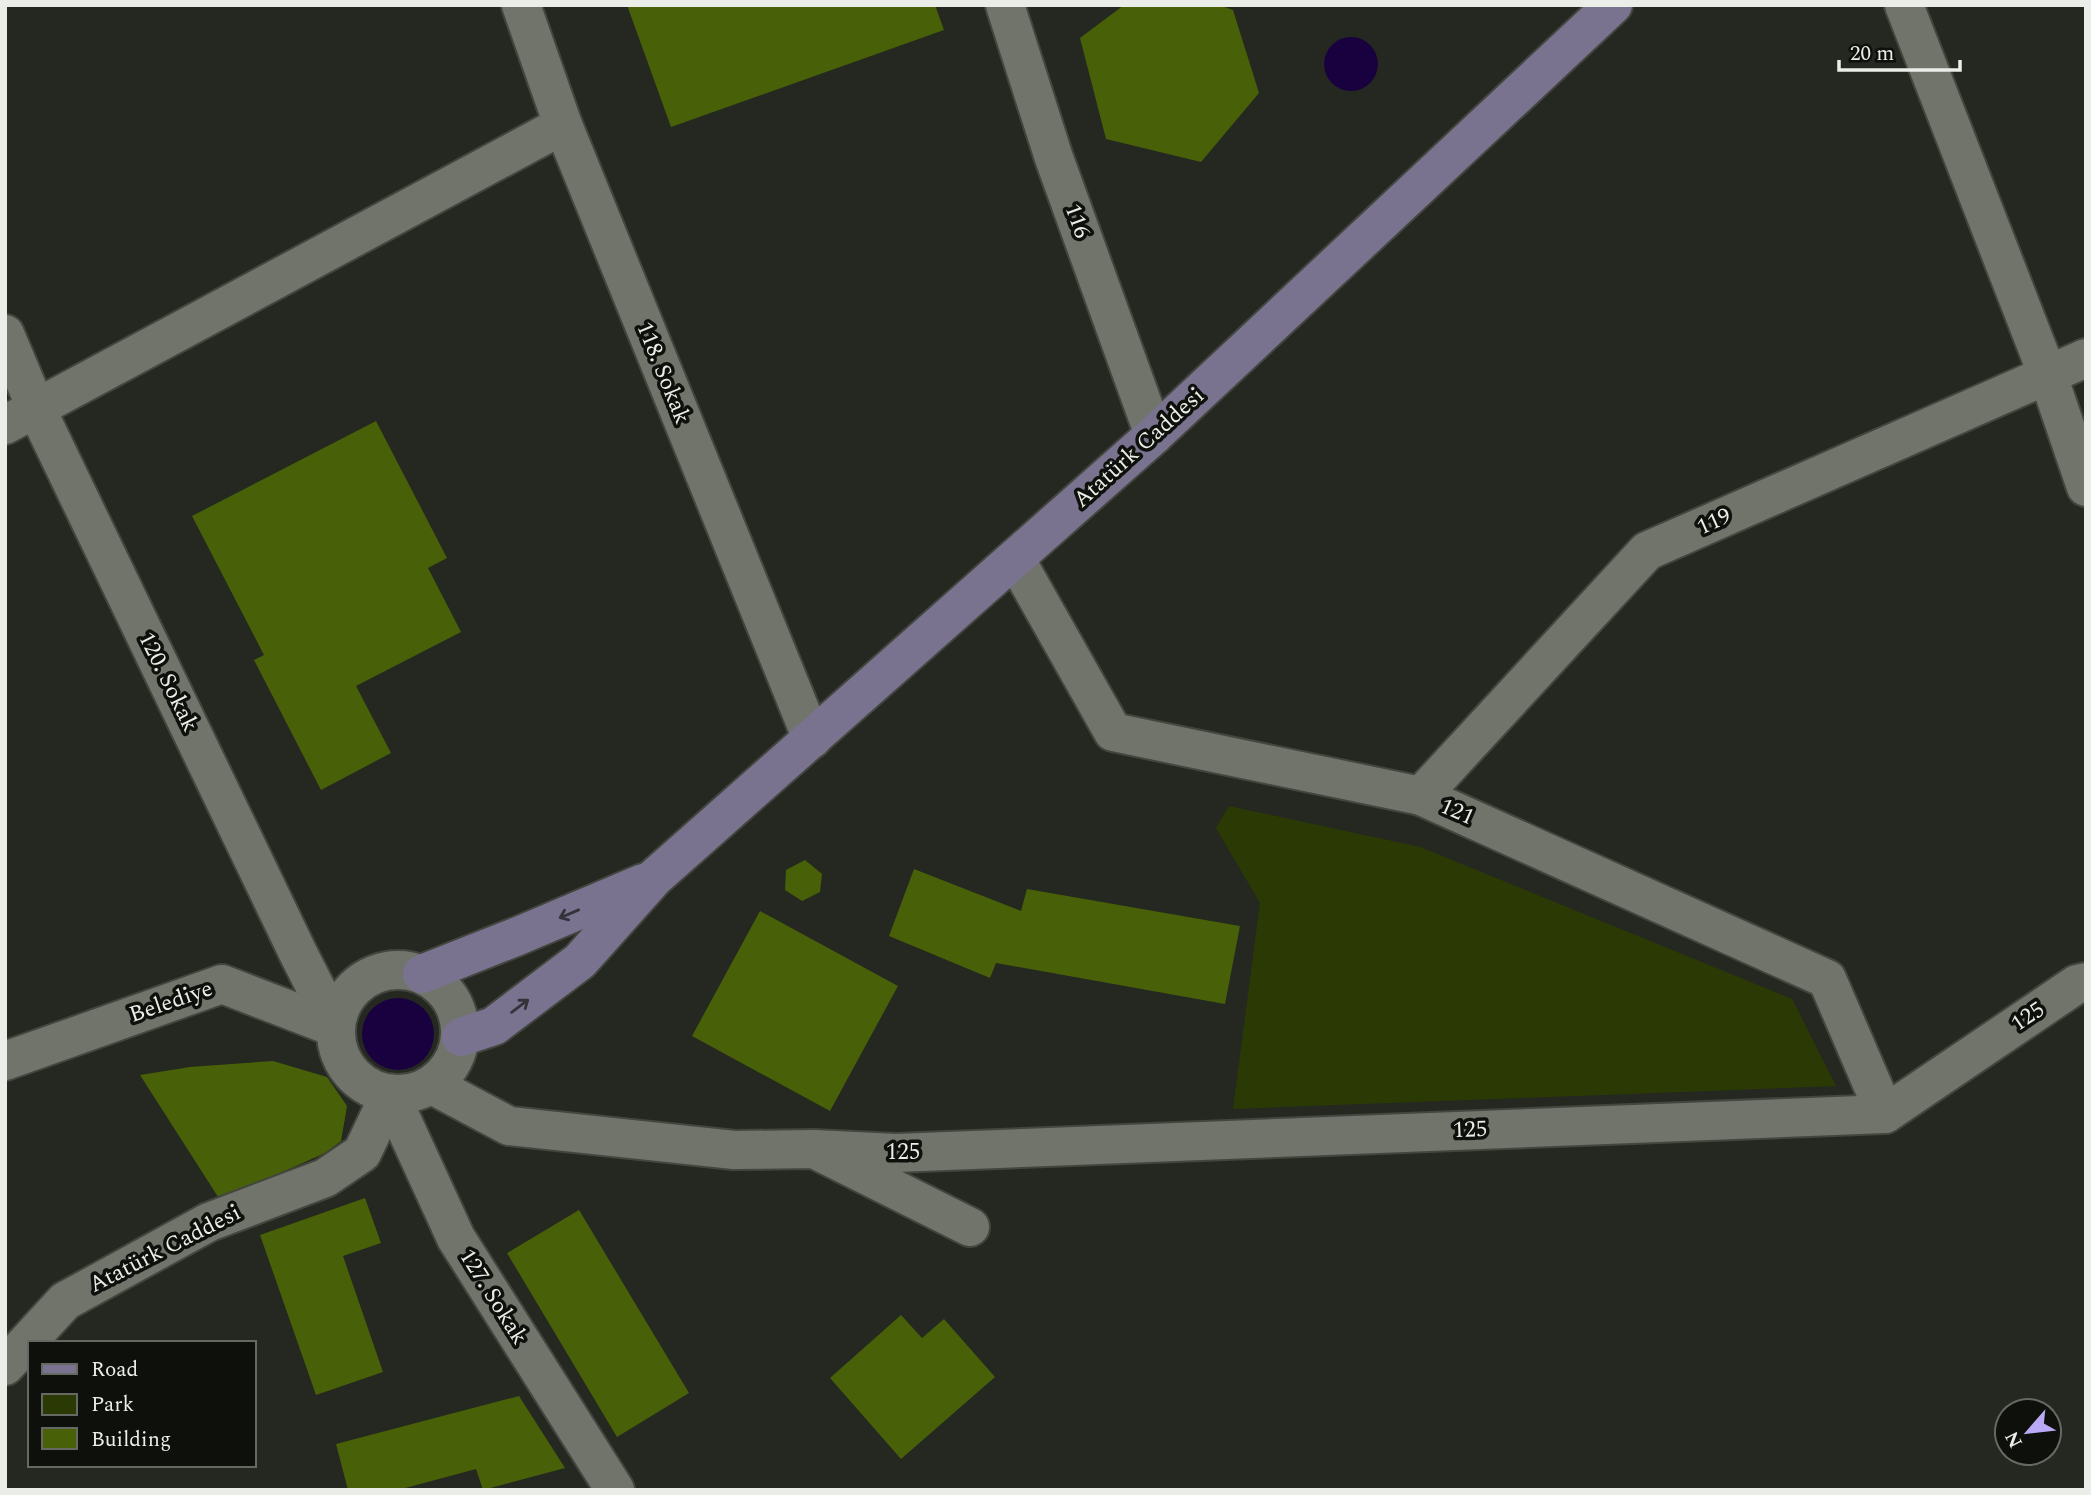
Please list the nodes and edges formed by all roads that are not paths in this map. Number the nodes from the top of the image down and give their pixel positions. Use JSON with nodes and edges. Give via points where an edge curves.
{"nodes":[{"id":1,"x":521,"y":5,"type":"edge"},
{"id":2,"x":1005,"y":5,"type":"edge"},
{"id":3,"x":1613,"y":5,"type":"edge"},
{"id":4,"x":1904,"y":5,"type":"edge"},
{"id":5,"x":563,"y":125,"type":"junction"},
{"id":6,"x":5,"y":334,"type":"edge"},
{"id":7,"x":2086,"y":358,"type":"edge"},
{"id":8,"x":2047,"y":373,"type":"junction"},
{"id":9,"x":21,"y":417,"type":"edge"},
{"id":10,"x":1154,"y":435,"type":"junction"},
{"id":11,"x":2086,"y":487,"type":"edge"},
{"id":12,"x":1016,"y":560,"type":"junction"},
{"id":13,"x":812,"y":739,"type":"junction"},
{"id":14,"x":1421,"y":796,"type":"junction"},
{"id":15,"x":654,"y":878,"type":"junction"},
{"id":16,"x":422,"y":974,"type":"junction"},
{"id":17,"x":2086,"y":982,"type":"edge"},
{"id":18,"x":336,"y":1028,"type":"junction"},
{"id":19,"x":461,"y":1037,"type":"junction"},
{"id":20,"x":5,"y":1061,"type":"edge"},
{"id":21,"x":432,"y":1085,"type":"junction"},
{"id":22,"x":390,"y":1094,"type":"junction"},
{"id":23,"x":1885,"y":1114,"type":"junction"},
{"id":24,"x":814,"y":1149,"type":"junction"},
{"id":25,"x":970,"y":1227,"type":"dead end"},
{"id":26,"x":28,"y":1341,"type":"edge"},
{"id":27,"x":28,"y":1341,"type":"edge"},
{"id":28,"x":5,"y":1366,"type":"edge"},
{"id":29,"x":615,"y":1490,"type":"edge"}],
"edges":[{"from":1,"to":5,"type":"street","name":"118. Sokak"},
{"from":2,"to":10,"type":"street","name":"116","via":[[1054,158]]},
{"from":3,"to":10,"type":"main road","name":"Atatürk Caddesi"},
{"from":4,"to":8,"type":"street"},
{"from":5,"to":9,"type":"street"},
{"from":5,"to":13,"type":"street","name":"118. Sokak"},
{"from":6,"to":9,"type":"street","name":"120. Sokak"},
{"from":7,"to":8,"type":"street","name":"119"},
{"from":8,"to":11,"type":"street"},
{"from":8,"to":14,"type":"street","name":"119","via":[[1647,551]]},
{"from":9,"to":18,"type":"street","name":"120. Sokak"},
{"from":10,"to":12,"type":"main road","name":"Atatürk Caddesi"},
{"from":12,"to":13,"type":"main road","name":"Atatürk Caddesi"},
{"from":12,"to":14,"type":"street","name":"121","via":[[1112,732]]},
{"from":13,"to":15,"type":"main road","name":"Atatürk Caddesi"},
{"from":14,"to":23,"type":"street","name":"121","via":[[1827,979]]},
{"from":15,"to":16,"type":"main road","name":"Atatürk Caddesi","one_way":true},
{"from":19,"to":15,"type":"main road","name":"Atatürk Caddesi","one_way":true,"via":[[494,1026],[580,961]]},
{"from":16,"to":18,"type":"street","via":[[402,970],[365,979],[350,992]]},
{"from":16,"to":19,"type":"street","via":[[451,1000]]},
{"from":17,"to":23,"type":"street","name":"125"},
{"from":18,"to":20,"type":"street","name":"Belediye","via":[[222,984]]},
{"from":18,"to":22,"type":"street","via":[[345,1064],[357,1079]]},
{"from":19,"to":21,"type":"street","via":[[446,1073]]},
{"from":21,"to":22,"type":"street"},
{"from":21,"to":24,"type":"street","name":"125","via":[[509,1126],[734,1150]]},
{"from":22,"to":27,"type":"street","name":"Atatürk Caddesi","via":[[362,1153],[325,1178],[209,1222],[65,1301]]},
{"from":22,"to":29,"type":"street","name":"127. Sokak","via":[[456,1238]]},
{"from":23,"to":24,"type":"street","name":"125","via":[[896,1153]]},
{"from":24,"to":25,"type":"street"},
{"from":26,"to":28,"type":"street","name":"Atatürk Caddesi"}]}
